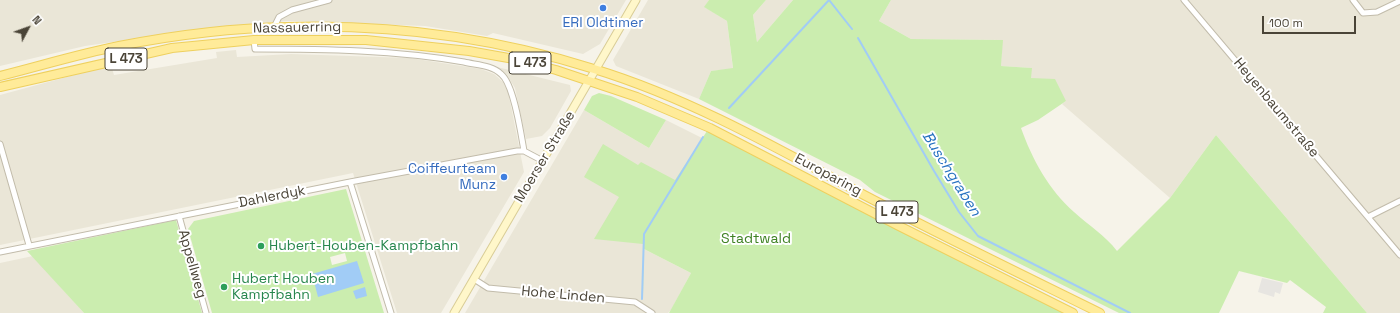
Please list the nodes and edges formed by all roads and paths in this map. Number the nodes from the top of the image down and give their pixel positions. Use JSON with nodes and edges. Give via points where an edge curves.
{"nodes":[{"id":1,"x":329,"y":0,"type":"edge"},
{"id":2,"x":636,"y":0,"type":"edge"},
{"id":3,"x":1184,"y":0,"type":"edge"},
{"id":4,"x":1353,"y":0,"type":"edge"},
{"id":5,"x":1400,"y":0,"type":"edge"},
{"id":6,"x":274,"y":27,"type":"junction"},
{"id":7,"x":254,"y":40,"type":"junction"},
{"id":8,"x":595,"y":69,"type":"junction"},
{"id":9,"x":0,"y":76,"type":"edge"},
{"id":10,"x":589,"y":81,"type":"junction"},
{"id":11,"x":0,"y":87,"type":"edge"},
{"id":12,"x":0,"y":144,"type":"edge"},
{"id":13,"x":524,"y":151,"type":"junction"},
{"id":14,"x":543,"y":162,"type":"junction"},
{"id":15,"x":350,"y":182,"type":"junction"},
{"id":16,"x":1400,"y":201,"type":"edge"},
{"id":17,"x":179,"y":216,"type":"junction"},
{"id":18,"x":1368,"y":217,"type":"junction"},
{"id":19,"x":29,"y":245,"type":"junction"},
{"id":20,"x":0,"y":252,"type":"edge"},
{"id":21,"x":1400,"y":255,"type":"edge"},
{"id":22,"x":474,"y":279,"type":"junction"},
{"id":23,"x":206,"y":313,"type":"edge"},
{"id":24,"x":391,"y":313,"type":"edge"},
{"id":25,"x":454,"y":313,"type":"edge"},
{"id":26,"x":652,"y":313,"type":"edge"},
{"id":27,"x":1072,"y":313,"type":"edge"},
{"id":28,"x":1100,"y":313,"type":"edge"}],
"edges":[{"from":1,"to":6,"type":"street","via":[[292,10],[279,17]]},
{"from":2,"to":8,"type":"main road","name":"Moerser Straße"},
{"from":3,"to":18,"type":"street","name":"Heyenbaumstraße"},
{"from":4,"to":5,"type":"street","via":[[1363,13],[1376,12]]},
{"from":6,"to":8,"type":"main road","name":"Nassauerring","number":"L 473","via":[[370,27],[470,39]]},
{"from":6,"to":9,"type":"main road","name":"Nassauerring","number":"L 473","via":[[209,32],[118,46]]},
{"from":7,"to":10,"type":"main road","name":"Nassauerring","number":"L 473","via":[[366,40],[419,44],[514,59]]},
{"from":7,"to":11,"type":"main road","name":"Nassauerring","number":"L 473","via":[[172,48]]},
{"from":7,"to":13,"type":"street","name":"Nassauerring","via":[[255,49],[394,53],[489,67],[501,74],[509,84]]},
{"from":8,"to":10,"type":"main road","name":"Moerser Straße"},
{"from":8,"to":28,"type":"main road","name":"Europaring","number":"L 473","via":[[641,85],[717,118],[903,215]]},
{"from":10,"to":14,"type":"main road","name":"Moerser Straße"},
{"from":10,"to":27,"type":"main road","name":"Europaring","number":"L 473","via":[[637,97],[710,128]]},
{"from":12,"to":19,"type":"street"},
{"from":13,"to":14,"type":"street"},
{"from":13,"to":15,"type":"street","name":"Dahlerdyk"},
{"from":14,"to":22,"type":"main road","name":"Moerser Straße"},
{"from":15,"to":17,"type":"street","name":"Dahlerdyk"},
{"from":15,"to":24,"type":"street"},
{"from":16,"to":18,"type":"street"},
{"from":17,"to":19,"type":"street","name":"Dahlerdyk"},
{"from":17,"to":23,"type":"street","name":"Appellweg"},
{"from":18,"to":21,"type":"street","name":"Heyenbaumstraße"},
{"from":19,"to":20,"type":"street","name":"Dahlerdyk"},
{"from":22,"to":25,"type":"main road","name":"Moerser Straße"},
{"from":22,"to":26,"type":"street","name":"Hohe Linden","via":[[488,288],[635,302]]}]}
